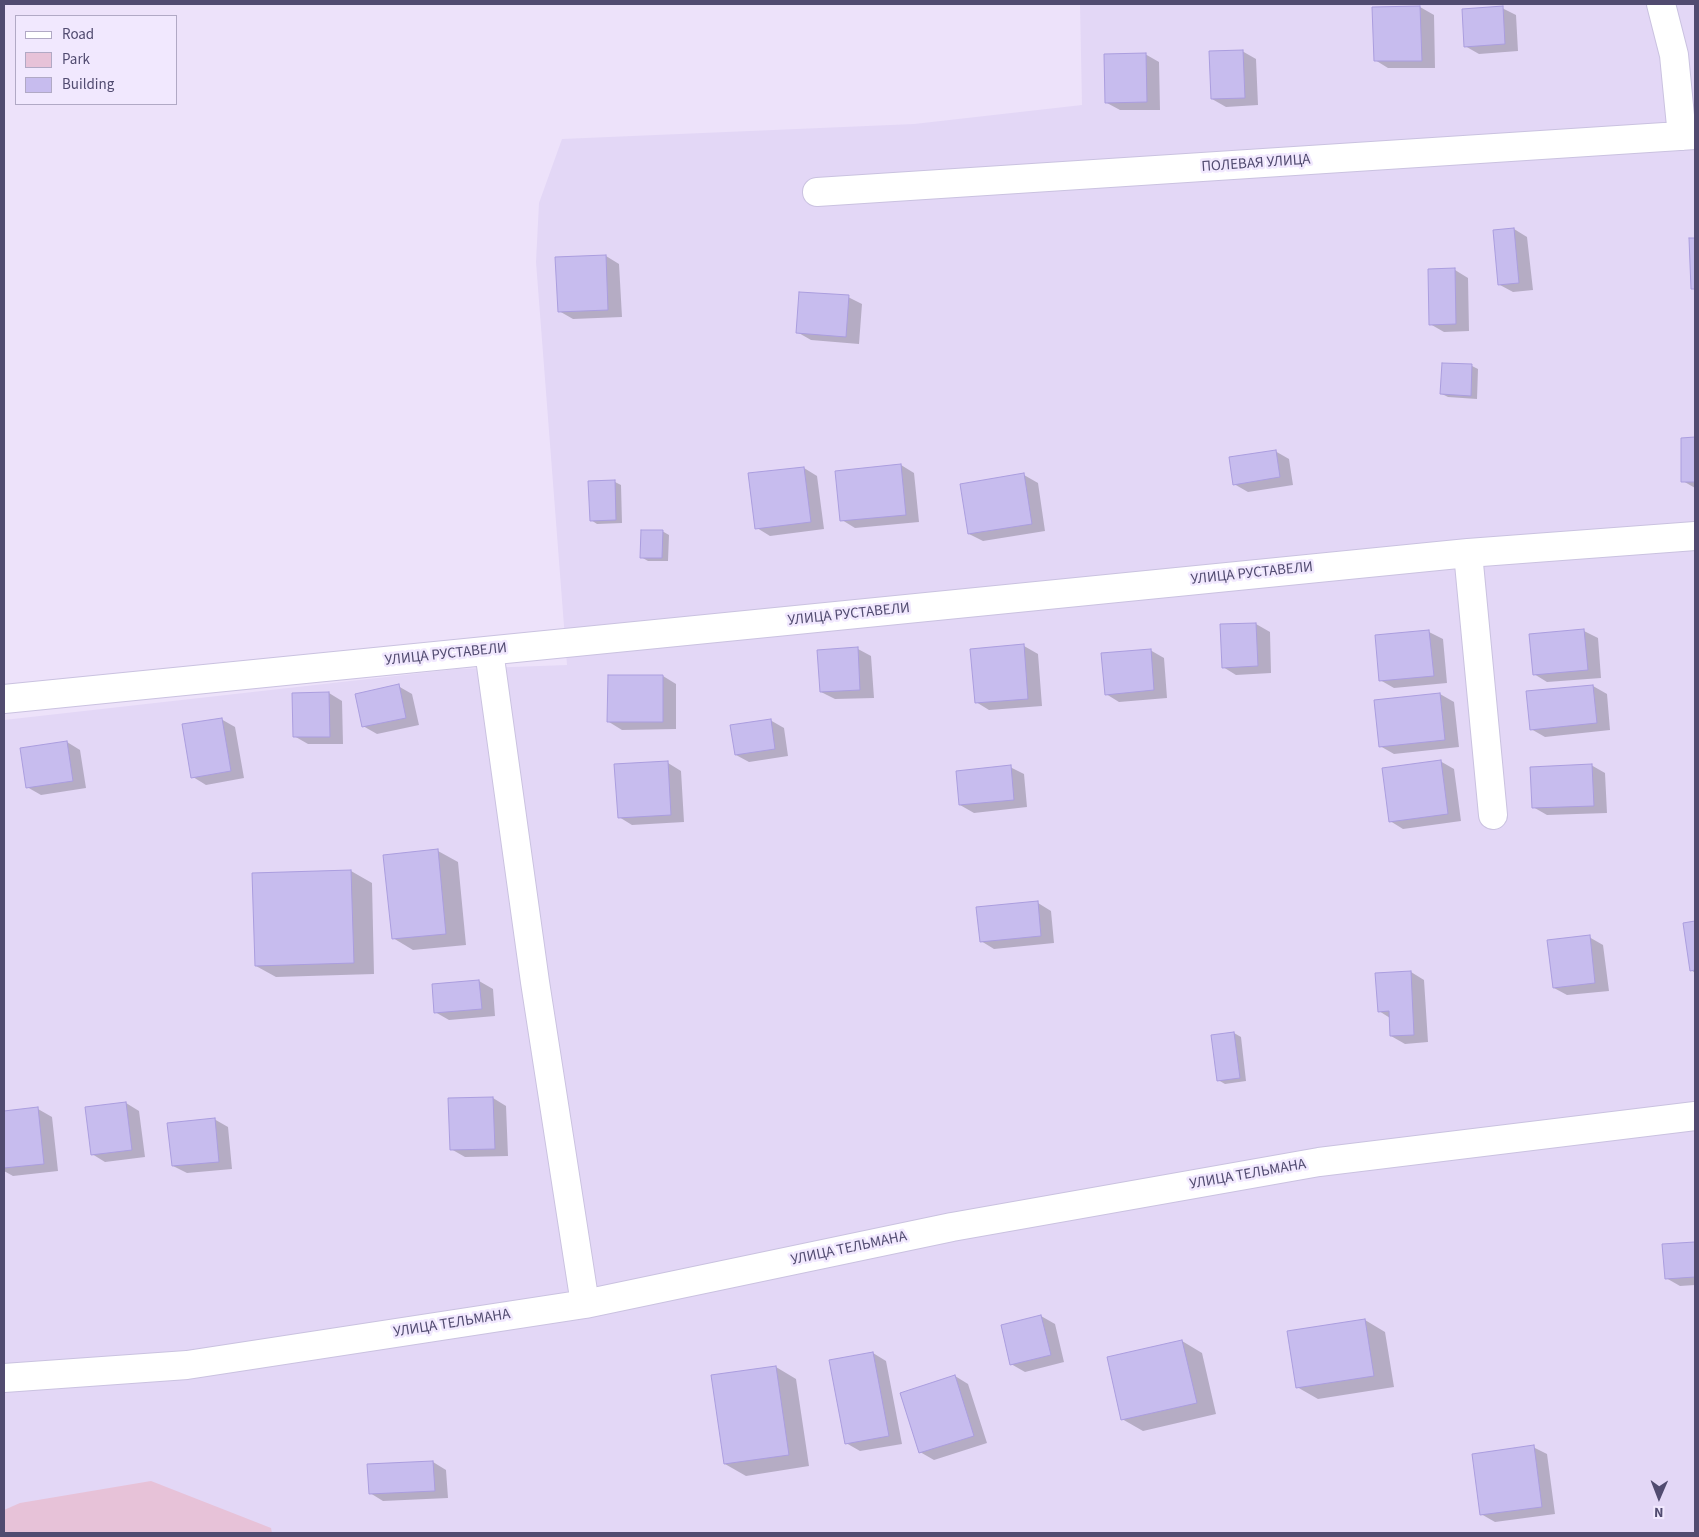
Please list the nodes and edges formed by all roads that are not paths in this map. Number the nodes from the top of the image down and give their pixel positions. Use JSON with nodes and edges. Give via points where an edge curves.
{"nodes":[{"id":1,"x":1661,"y":4,"type":"edge"},
{"id":2,"x":1689,"y":136,"type":"edge"},
{"id":3,"x":818,"y":192,"type":"dead end"},
{"id":4,"x":1695,"y":536,"type":"edge"},
{"id":5,"x":1468,"y":553,"type":"junction"},
{"id":6,"x":490,"y":658,"type":"dead end"},
{"id":7,"x":4,"y":699,"type":"edge"},
{"id":8,"x":1492,"y":815,"type":"dead end"},
{"id":9,"x":1695,"y":1116,"type":"edge"},
{"id":10,"x":586,"y":1304,"type":"junction"},
{"id":11,"x":4,"y":1378,"type":"edge"}],
"edges":[{"from":1,"to":2,"type":"street"},
{"from":2,"to":3,"type":"street","name":"ПОЛЕВАЯ УЛИЦА"},
{"from":4,"to":5,"type":"street","name":"УЛИЦА РУСТАВЕЛИ"},
{"from":5,"to":7,"type":"street","name":"УЛИЦА РУСТАВЕЛИ"},
{"from":5,"to":8,"type":"street"},
{"from":6,"to":10,"type":"street","via":[[535,982]]},
{"from":9,"to":10,"type":"street","name":"УЛИЦА ТЕЛЬМАНА","via":[[1318,1162],[952,1227]]},
{"from":10,"to":11,"type":"street","name":"УЛИЦА ТЕЛЬМАНА","via":[[187,1365]]}]}
